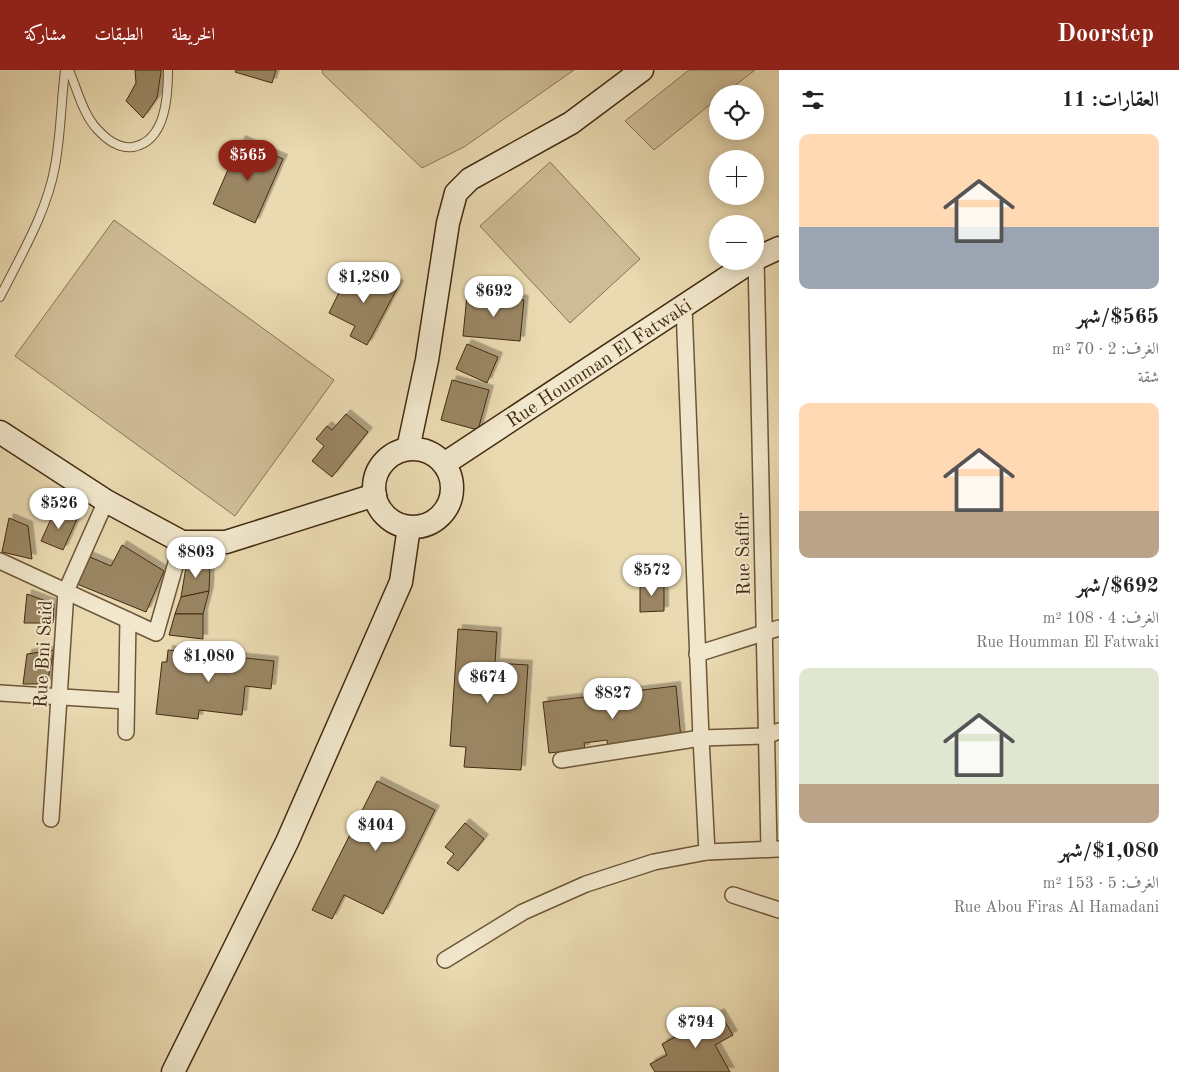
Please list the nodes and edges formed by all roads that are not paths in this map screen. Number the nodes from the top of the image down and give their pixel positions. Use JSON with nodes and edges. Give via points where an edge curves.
{"nodes":[{"id":1,"x":65,"y":70,"type":"edge"},
{"id":2,"x":69,"y":70,"type":"edge"},
{"id":3,"x":168,"y":70,"type":"edge"},
{"id":4,"x":642,"y":70,"type":"edge"},
{"id":5,"x":779,"y":248,"type":"edge"},
{"id":6,"x":764,"y":255,"type":"edge"},
{"id":7,"x":739,"y":270,"type":"edge"},
{"id":8,"x":754,"y":270,"type":"edge"},
{"id":9,"x":0,"y":297,"type":"edge"},
{"id":10,"x":684,"y":307,"type":"junction"},
{"id":11,"x":0,"y":432,"type":"edge"},
{"id":12,"x":408,"y":449,"type":"junction"},
{"id":13,"x":444,"y":464,"type":"junction"},
{"id":14,"x":375,"y":495,"type":"junction"},
{"id":15,"x":106,"y":501,"type":"junction"},
{"id":16,"x":409,"y":526,"type":"junction"},
{"id":17,"x":182,"y":542,"type":"junction"},
{"id":18,"x":0,"y":560,"type":"edge"},
{"id":19,"x":66,"y":591,"type":"junction"},
{"id":20,"x":128,"y":620,"type":"junction"},
{"id":21,"x":779,"y":628,"type":"edge"},
{"id":22,"x":764,"y":632,"type":"junction"},
{"id":23,"x":697,"y":654,"type":"junction"},
{"id":24,"x":0,"y":693,"type":"edge"},
{"id":25,"x":60,"y":697,"type":"junction"},
{"id":26,"x":126,"y":701,"type":"junction"},
{"id":27,"x":126,"y":732,"type":"dead end"},
{"id":28,"x":773,"y":734,"type":"edge"},
{"id":29,"x":700,"y":738,"type":"junction"},
{"id":30,"x":561,"y":760,"type":"dead end"},
{"id":31,"x":51,"y":819,"type":"dead end"},
{"id":32,"x":774,"y":849,"type":"edge"},
{"id":33,"x":708,"y":852,"type":"junction"},
{"id":34,"x":733,"y":895,"type":"dead end"},
{"id":35,"x":779,"y":910,"type":"edge"},
{"id":36,"x":445,"y":960,"type":"dead end"},
{"id":37,"x":173,"y":1072,"type":"edge"}],
"edges":[{"from":1,"to":9,"type":"lane","via":[[55,166],[48,192]]},
{"from":2,"to":3,"type":"lane","via":[[95,127],[112,143],[131,147],[152,138],[159,126],[168,92]]},
{"from":4,"to":12,"type":"street","via":[[571,123],[470,179],[456,193],[448,223],[428,360]]},
{"from":5,"to":6,"type":"street","name":"Rue Houmman El Fatwaki"},
{"from":7,"to":10,"type":"street","name":"Rue Houmman El Fatwaki"},
{"from":8,"to":22,"type":"street","name":"Rue Saffir"},
{"from":10,"to":13,"type":"street","name":"Rue Houmman El Fatwaki"},
{"from":10,"to":23,"type":"street"},
{"from":11,"to":15,"type":"street"},
{"from":12,"to":13,"type":"street","via":[[434,454]]},
{"from":12,"to":14,"type":"street","via":[[394,453],[384,462],[376,475]]},
{"from":13,"to":16,"type":"street","via":[[451,476],[452,493],[448,506],[430,523]]},
{"from":14,"to":16,"type":"street","via":[[384,515]]},
{"from":14,"to":17,"type":"street","via":[[226,542]]},
{"from":15,"to":17,"type":"street"},
{"from":15,"to":19,"type":"street","name":"Rue Bni Said"},
{"from":16,"to":37,"type":"street","via":[[401,582],[287,842]]},
{"from":17,"to":20,"type":"street","via":[[156,633]]},
{"from":18,"to":19,"type":"street"},
{"from":19,"to":20,"type":"street"},
{"from":19,"to":25,"type":"street","name":"Rue Bni Said"},
{"from":20,"to":26,"type":"street"},
{"from":21,"to":22,"type":"street"},
{"from":22,"to":23,"type":"street"},
{"from":22,"to":28,"type":"street","name":"Rue Saffir"},
{"from":23,"to":29,"type":"street"},
{"from":24,"to":25,"type":"street"},
{"from":25,"to":26,"type":"street"},
{"from":25,"to":31,"type":"street","name":"Rue Bni Said"},
{"from":26,"to":27,"type":"street"},
{"from":28,"to":29,"type":"street"},
{"from":28,"to":32,"type":"street","name":"Rue Saffir"},
{"from":29,"to":30,"type":"street"},
{"from":29,"to":33,"type":"street"},
{"from":32,"to":33,"type":"street"},
{"from":33,"to":36,"type":"street","via":[[654,862],[586,884],[523,912]]},
{"from":34,"to":35,"type":"street"}]}
